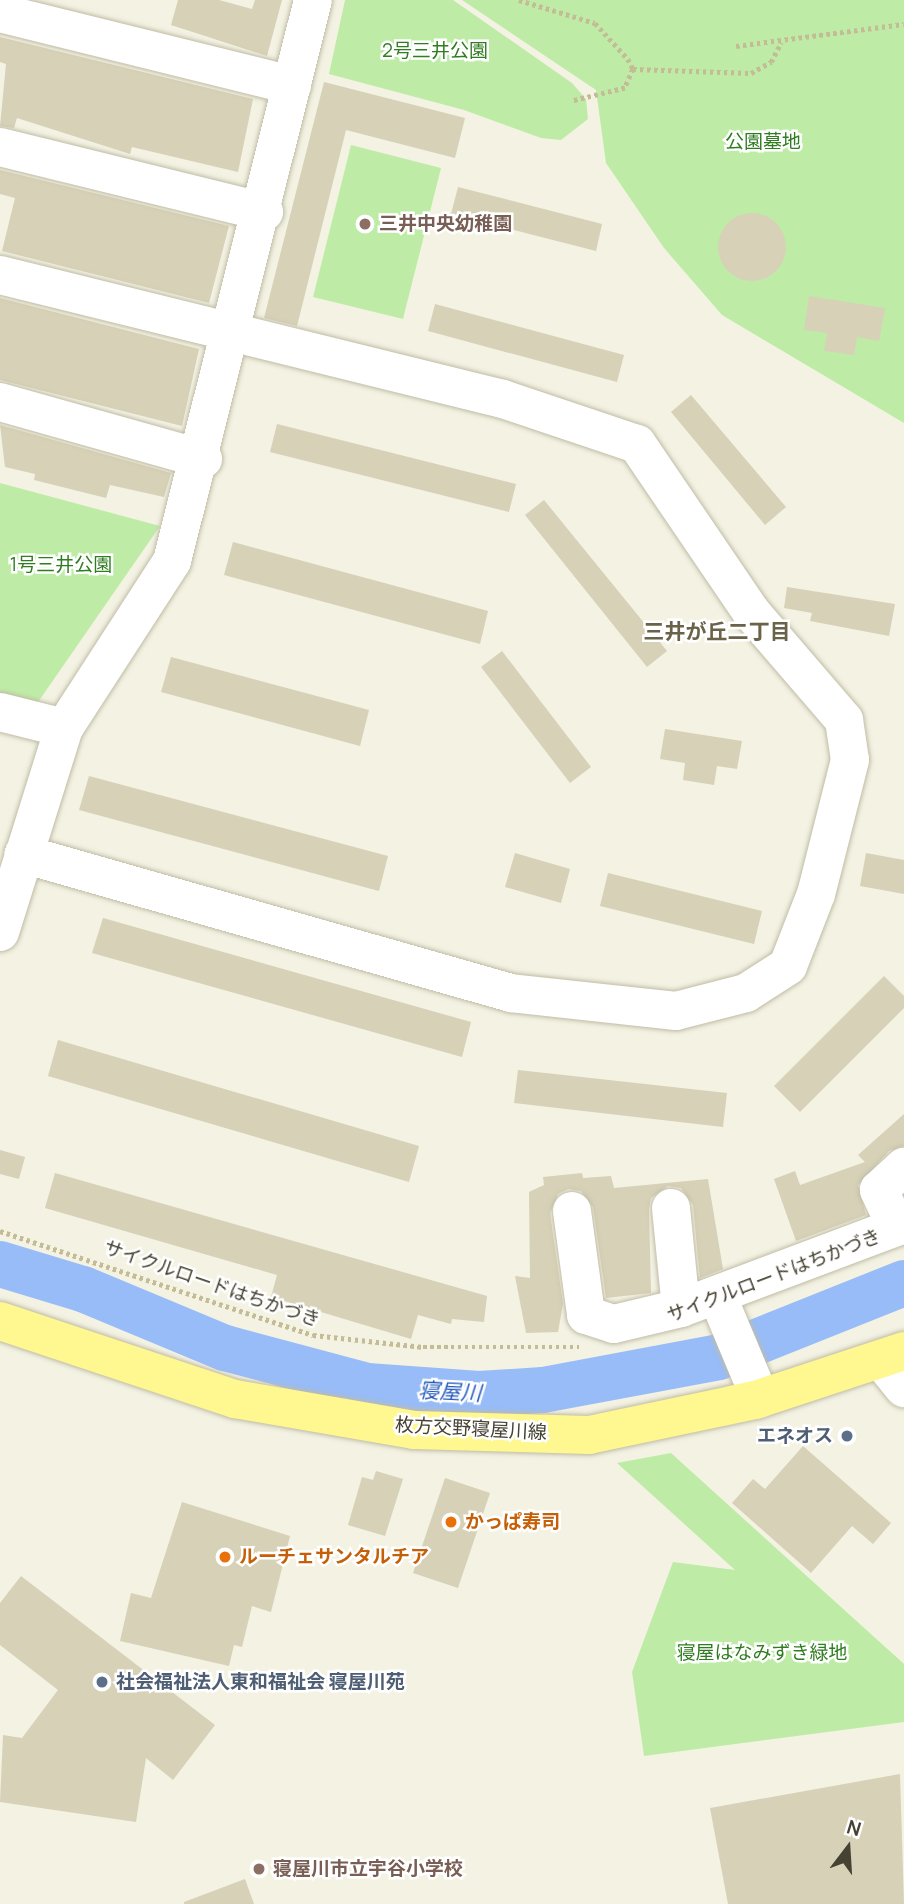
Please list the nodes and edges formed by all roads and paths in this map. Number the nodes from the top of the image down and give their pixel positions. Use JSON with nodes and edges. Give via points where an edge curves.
{"nodes":[{"id":1,"x":313,"y":0,"type":"edge"},
{"id":2,"x":519,"y":0,"type":"edge"},
{"id":3,"x":0,"y":13,"type":"edge"},
{"id":4,"x":904,"y":24,"type":"edge"},
{"id":5,"x":781,"y":42,"type":"junction"},
{"id":6,"x":736,"y":46,"type":"dead end"},
{"id":7,"x":633,"y":69,"type":"junction"},
{"id":8,"x":292,"y":85,"type":"junction"},
{"id":9,"x":572,"y":101,"type":"dead end"},
{"id":10,"x":0,"y":147,"type":"edge"},
{"id":11,"x":264,"y":212,"type":"junction"},
{"id":12,"x":0,"y":275,"type":"edge"},
{"id":13,"x":234,"y":333,"type":"junction"},
{"id":14,"x":0,"y":402,"type":"edge"},
{"id":15,"x":202,"y":458,"type":"junction"},
{"id":16,"x":0,"y":712,"type":"edge"},
{"id":17,"x":64,"y":728,"type":"junction"},
{"id":18,"x":23,"y":854,"type":"junction"},
{"id":19,"x":0,"y":932,"type":"edge"},
{"id":20,"x":904,"y":1167,"type":"edge"},
{"id":21,"x":671,"y":1208,"type":"dead end"},
{"id":22,"x":572,"y":1211,"type":"dead end"},
{"id":23,"x":900,"y":1226,"type":"edge"},
{"id":24,"x":0,"y":1231,"type":"edge"},
{"id":25,"x":681,"y":1308,"type":"junction"},
{"id":26,"x":722,"y":1308,"type":"junction"},
{"id":27,"x":0,"y":1321,"type":"edge"},
{"id":28,"x":592,"y":1346,"type":"dead end"},
{"id":29,"x":897,"y":1366,"type":"edge"},
{"id":30,"x":754,"y":1382,"type":"junction"}],
"edges":[{"from":1,"to":8,"type":"street"},
{"from":2,"to":7,"type":"path","via":[[595,23]]},
{"from":3,"to":8,"type":"street"},
{"from":4,"to":5,"type":"path"},
{"from":5,"to":6,"type":"path"},
{"from":5,"to":7,"type":"path","via":[[771,61],[751,74]]},
{"from":7,"to":9,"type":"path","via":[[625,88]]},
{"from":8,"to":11,"type":"street"},
{"from":10,"to":11,"type":"street"},
{"from":11,"to":13,"type":"street"},
{"from":12,"to":13,"type":"street"},
{"from":13,"to":15,"type":"street"},
{"from":13,"to":18,"type":"street","via":[[503,399],[637,444],[751,612],[844,720],[850,760],[816,894],[788,966],[746,993],[676,1010],[511,992]]},
{"from":14,"to":15,"type":"street"},
{"from":15,"to":17,"type":"street","via":[[172,561]]},
{"from":16,"to":17,"type":"street"},
{"from":17,"to":18,"type":"street"},
{"from":18,"to":19,"type":"street"},
{"from":20,"to":23,"type":"street","via":[[879,1190]]},
{"from":21,"to":25,"type":"street"},
{"from":22,"to":25,"type":"street","via":[[586,1315],[614,1324]]},
{"from":23,"to":26,"type":"street"},
{"from":24,"to":28,"type":"path","name":"サイクルロードはちかづき","via":[[313,1335],[423,1347]]},
{"from":25,"to":26,"type":"street"},
{"from":26,"to":30,"type":"street"},
{"from":27,"to":30,"type":"main road","name":"枚方交野寝屋川線","via":[[235,1399],[414,1430],[589,1434]]},
{"from":29,"to":30,"type":"main road","name":"枚方交野寝屋川線"}]}
